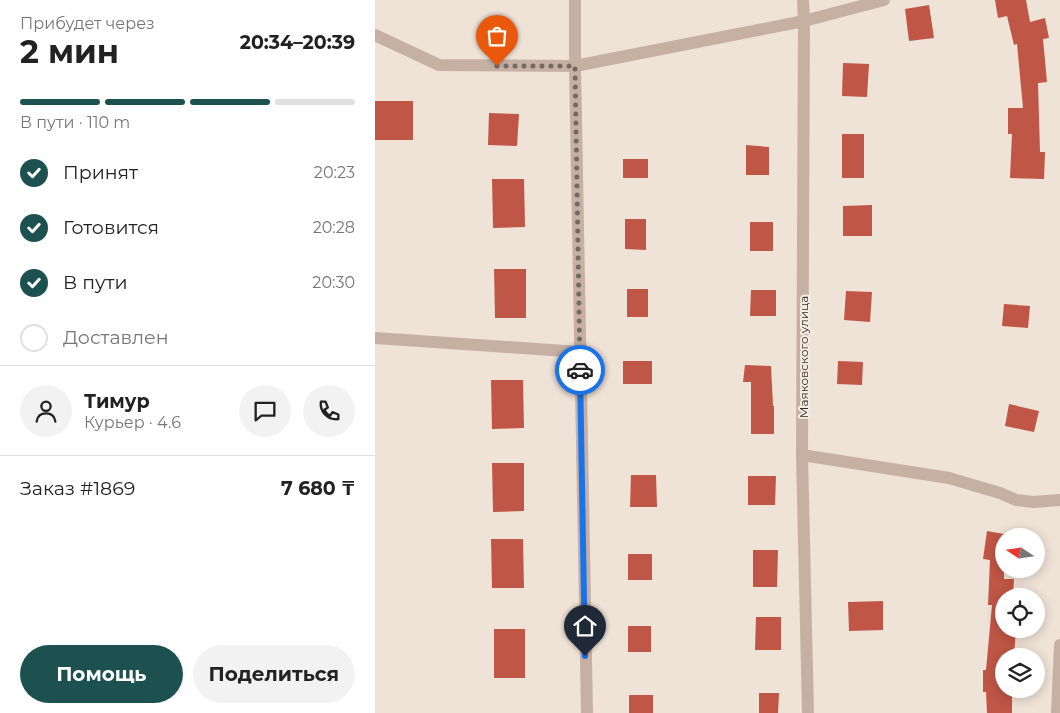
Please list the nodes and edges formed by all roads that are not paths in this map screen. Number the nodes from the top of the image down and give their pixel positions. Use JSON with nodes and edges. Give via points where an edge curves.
{"nodes":[{"id":1,"x":575,"y":0,"type":"edge"},
{"id":2,"x":803,"y":0,"type":"edge"},
{"id":3,"x":885,"y":0,"type":"edge"},
{"id":4,"x":805,"y":20,"type":"junction"},
{"id":5,"x":375,"y":35,"type":"edge"},
{"id":6,"x":575,"y":66,"type":"junction"},
{"id":7,"x":375,"y":338,"type":"edge"},
{"id":8,"x":580,"y":352,"type":"junction"},
{"id":9,"x":802,"y":455,"type":"junction"},
{"id":10,"x":1060,"y":500,"type":"edge"},
{"id":11,"x":1060,"y":645,"type":"edge"},
{"id":12,"x":587,"y":713,"type":"edge"},
{"id":13,"x":808,"y":713,"type":"edge"},
{"id":14,"x":1057,"y":713,"type":"edge"}],
"edges":[{"from":1,"to":6,"type":"street"},
{"from":2,"to":4,"type":"street","name":"Маяковского улица"},
{"from":3,"to":4,"type":"street"},
{"from":4,"to":6,"type":"street"},
{"from":4,"to":9,"type":"street","name":"Маяковского улица"},
{"from":5,"to":6,"type":"street","via":[[439,65]]},
{"from":6,"to":8,"type":"street"},
{"from":7,"to":8,"type":"street"},
{"from":8,"to":12,"type":"street"},
{"from":9,"to":10,"type":"street","via":[[949,478],[1016,500]]},
{"from":9,"to":13,"type":"street","name":"Маяковского улица"},
{"from":11,"to":14,"type":"street"}]}
